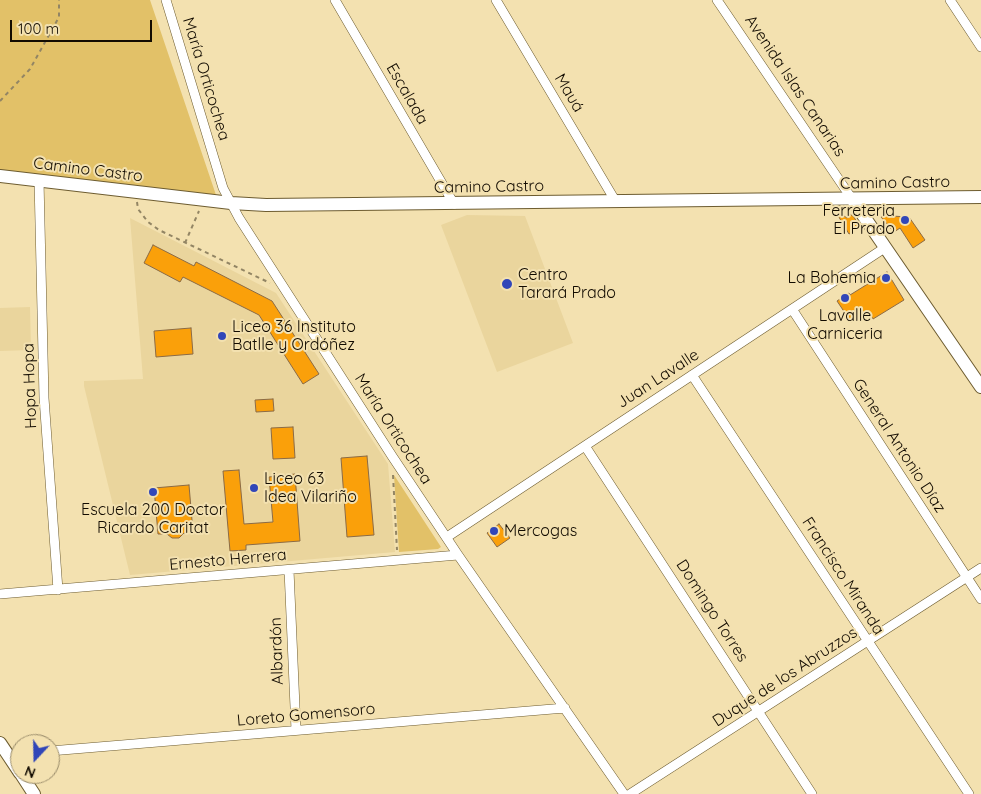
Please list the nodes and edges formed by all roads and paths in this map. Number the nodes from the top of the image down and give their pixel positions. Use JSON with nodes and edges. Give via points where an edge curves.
{"nodes":[{"id":1,"x":59,"y":0,"type":"edge"},
{"id":2,"x":166,"y":0,"type":"edge"},
{"id":3,"x":335,"y":0,"type":"edge"},
{"id":4,"x":496,"y":0,"type":"edge"},
{"id":5,"x":717,"y":0,"type":"edge"},
{"id":6,"x":950,"y":0,"type":"edge"},
{"id":7,"x":981,"y":47,"type":"edge"},
{"id":8,"x":0,"y":101,"type":"edge"},
{"id":9,"x":0,"y":176,"type":"edge"},
{"id":10,"x":39,"y":180,"type":"junction"},
{"id":11,"x":136,"y":192,"type":"junction"},
{"id":12,"x":981,"y":197,"type":"edge"},
{"id":13,"x":852,"y":199,"type":"junction"},
{"id":14,"x":204,"y":200,"type":"junction"},
{"id":15,"x":616,"y":202,"type":"junction"},
{"id":16,"x":231,"y":203,"type":"junction"},
{"id":17,"x":454,"y":204,"type":"junction"},
{"id":18,"x":186,"y":243,"type":"junction"},
{"id":19,"x":886,"y":247,"type":"junction"},
{"id":20,"x":282,"y":284,"type":"junction"},
{"id":21,"x":792,"y":309,"type":"junction"},
{"id":22,"x":692,"y":375,"type":"junction"},
{"id":23,"x":981,"y":388,"type":"edge"},
{"id":24,"x":585,"y":446,"type":"junction"},
{"id":25,"x":393,"y":475,"type":"dead end"},
{"id":26,"x":447,"y":537,"type":"junction"},
{"id":27,"x":458,"y":555,"type":"junction"},
{"id":28,"x":397,"y":560,"type":"junction"},
{"id":29,"x":981,"y":568,"type":"edge"},
{"id":30,"x":289,"y":570,"type":"junction"},
{"id":31,"x":967,"y":577,"type":"junction"},
{"id":32,"x":58,"y":590,"type":"junction"},
{"id":33,"x":0,"y":594,"type":"edge"},
{"id":34,"x":981,"y":599,"type":"edge"},
{"id":35,"x":868,"y":641,"type":"junction"},
{"id":36,"x":564,"y":708,"type":"junction"},
{"id":37,"x":759,"y":711,"type":"junction"},
{"id":38,"x":296,"y":730,"type":"junction"},
{"id":39,"x":0,"y":743,"type":"edge"},
{"id":40,"x":60,"y":751,"type":"edge"},
{"id":41,"x":10,"y":752,"type":"edge"},
{"id":42,"x":624,"y":794,"type":"edge"},
{"id":43,"x":630,"y":794,"type":"edge"},
{"id":44,"x":812,"y":794,"type":"edge"},
{"id":45,"x":969,"y":794,"type":"edge"}],
"edges":[{"from":1,"to":8,"type":"path","via":[[59,17],[30,69]]},
{"from":2,"to":16,"type":"street","name":"María Orticochea","via":[[223,188]]},
{"from":3,"to":17,"type":"street","name":"Escalada"},
{"from":4,"to":15,"type":"street","name":"Mauá"},
{"from":5,"to":13,"type":"street","name":"Avenida Islas Canarias"},
{"from":6,"to":7,"type":"street"},
{"from":9,"to":10,"type":"street","name":"Camino Castro"},
{"from":10,"to":11,"type":"street","name":"Camino Castro"},
{"from":10,"to":32,"type":"street","name":"Hopa Hopa","via":[[44,398]]},
{"from":11,"to":14,"type":"street","name":"Camino Castro"},
{"from":11,"to":18,"type":"path","via":[[138,209],[148,222]]},
{"from":12,"to":13,"type":"street","name":"Camino Castro"},
{"from":13,"to":15,"type":"street","name":"Camino Castro"},
{"from":13,"to":19,"type":"street","name":"Avenida Islas Canarias"},
{"from":14,"to":16,"type":"street","name":"Camino Castro"},
{"from":14,"to":18,"type":"path"},
{"from":15,"to":17,"type":"street","name":"Camino Castro"},
{"from":16,"to":17,"type":"street","name":"Camino Castro"},
{"from":16,"to":20,"type":"street","name":"María Orticochea"},
{"from":18,"to":20,"type":"path","via":[[268,283]]},
{"from":19,"to":21,"type":"street","name":"Juan Lavalle"},
{"from":19,"to":23,"type":"street","name":"Avenida Islas Canarias"},
{"from":20,"to":26,"type":"street","name":"María Orticochea"},
{"from":21,"to":22,"type":"street","name":"Juan Lavalle"},
{"from":21,"to":31,"type":"street","name":"General Antonio Díaz"},
{"from":22,"to":24,"type":"street","name":"Juan Lavalle"},
{"from":22,"to":35,"type":"street","name":"Francisco Miranda"},
{"from":24,"to":26,"type":"street","name":"Juan Lavalle"},
{"from":24,"to":37,"type":"street","name":"Domingo Torres"},
{"from":25,"to":28,"type":"path"},
{"from":26,"to":27,"type":"street","name":"María Orticochea"},
{"from":27,"to":28,"type":"street","name":"Ernesto Herrera"},
{"from":27,"to":36,"type":"street","name":"María Orticochea"},
{"from":28,"to":30,"type":"street","name":"Ernesto Herrera"},
{"from":29,"to":31,"type":"street","name":"Duque de los Abruzzos"},
{"from":30,"to":32,"type":"street","name":"Ernesto Herrera"},
{"from":30,"to":38,"type":"street","name":"Albardón"},
{"from":31,"to":34,"type":"street","name":"General Antonio Díaz"},
{"from":31,"to":35,"type":"street","name":"Duque de los Abruzzos"},
{"from":32,"to":33,"type":"street","name":"Ernesto Herrera"},
{"from":35,"to":37,"type":"street","name":"Duque de los Abruzzos"},
{"from":35,"to":45,"type":"street","name":"Francisco Miranda"},
{"from":36,"to":38,"type":"street","name":"Loreto Gomensoro"},
{"from":36,"to":42,"type":"street","name":"María Orticochea"},
{"from":37,"to":43,"type":"street","name":"Duque de los Abruzzos"},
{"from":37,"to":44,"type":"street","name":"Domingo Torres"},
{"from":38,"to":40,"type":"street","name":"Loreto Gomensoro"},
{"from":39,"to":41,"type":"street"}]}
